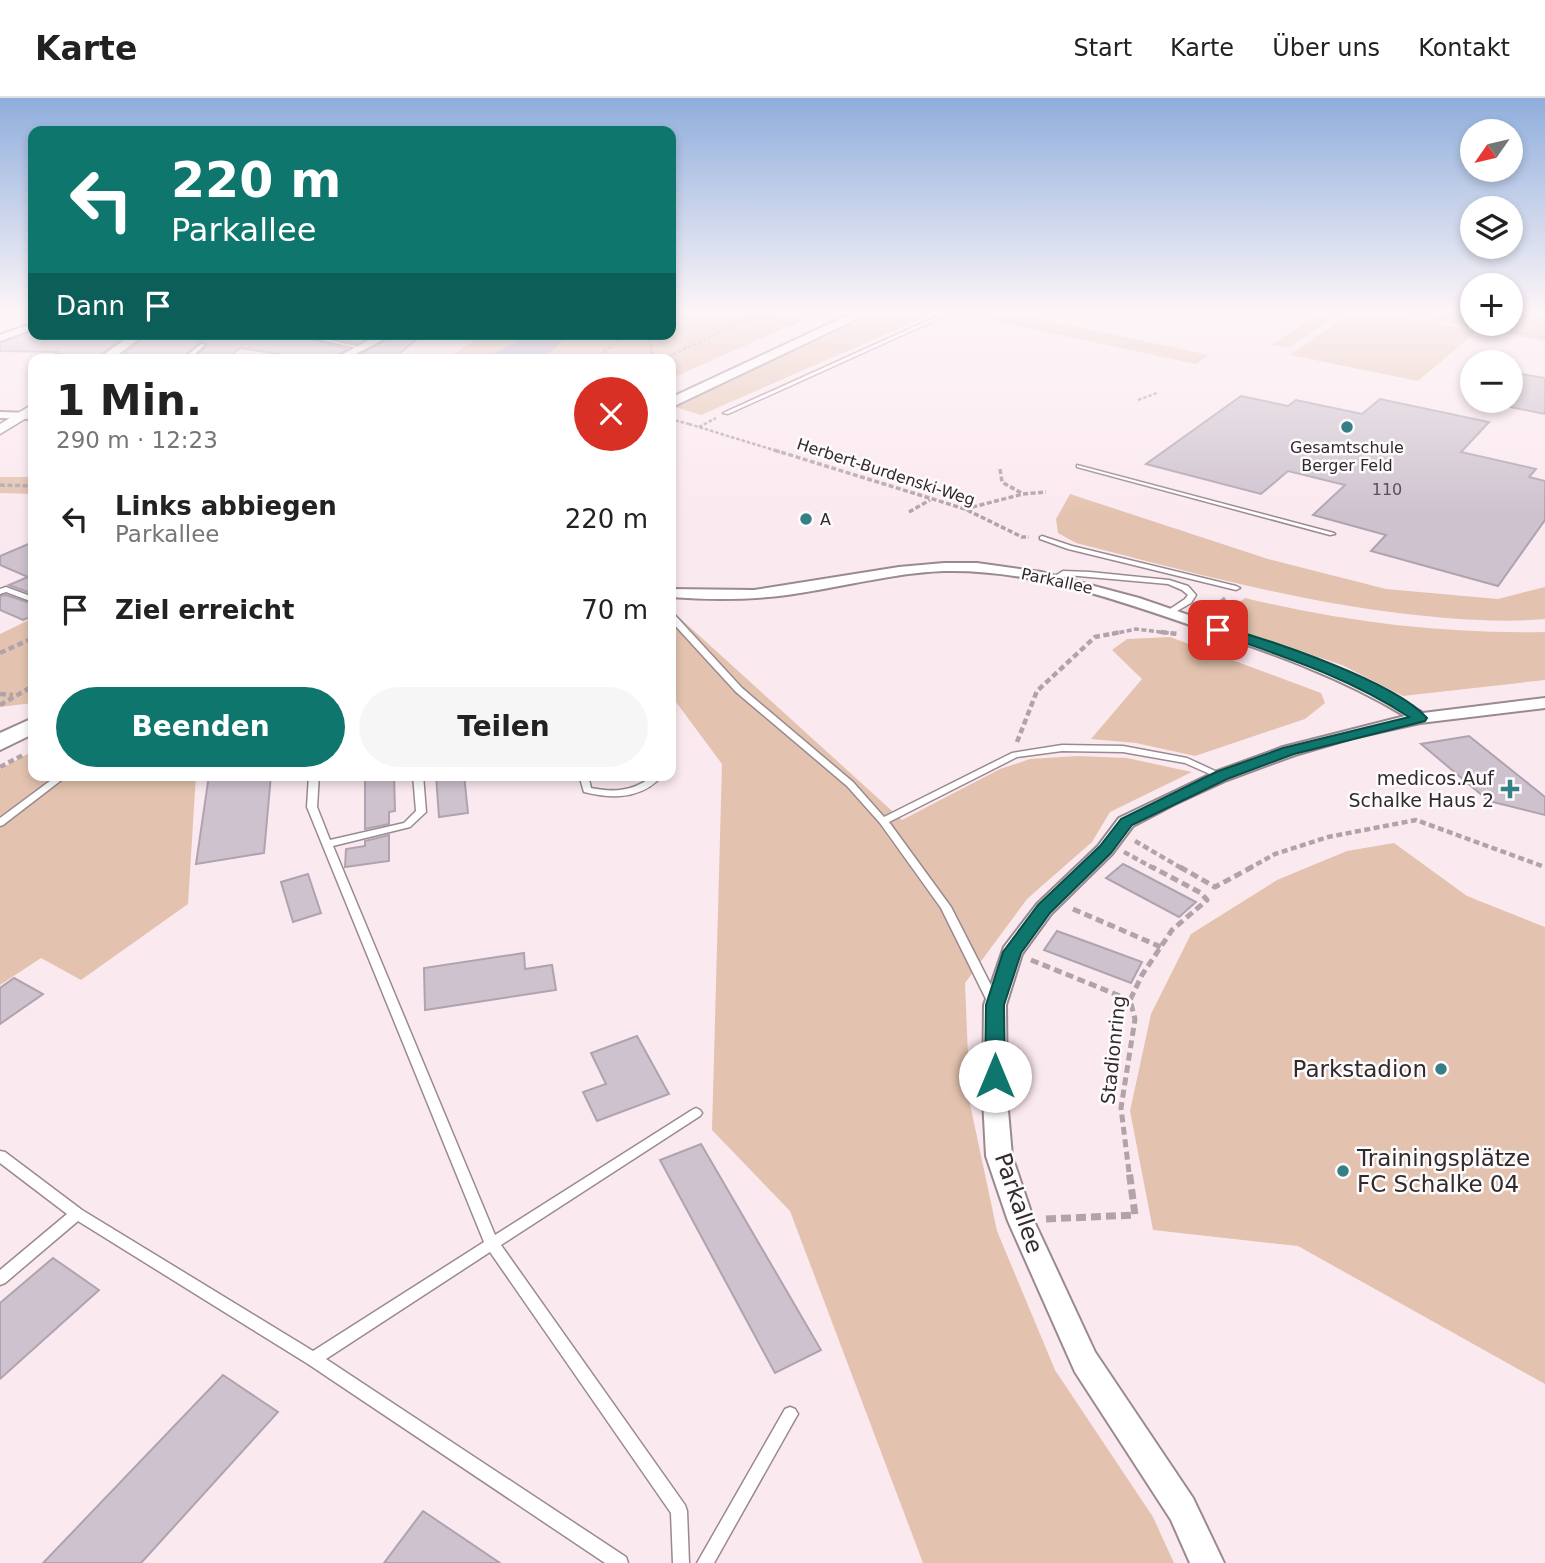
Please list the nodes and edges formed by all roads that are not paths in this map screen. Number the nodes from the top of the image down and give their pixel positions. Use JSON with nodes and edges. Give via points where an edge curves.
{"nodes":[{"id":1,"x":701,"y":378,"type":"edge"},
{"id":2,"x":725,"y":378,"type":"edge"},
{"id":3,"x":804,"y":378,"type":"edge"},
{"id":4,"x":676,"y":390,"type":"edge"},
{"id":5,"x":676,"y":401,"type":"edge"},
{"id":6,"x":28,"y":413,"type":"edge"},
{"id":7,"x":726,"y":413,"type":"dead end"},
{"id":8,"x":28,"y":414,"type":"edge"},
{"id":9,"x":0,"y":415,"type":"edge"},
{"id":10,"x":0,"y":430,"type":"edge"},
{"id":11,"x":1079,"y":466,"type":"dead end"},
{"id":12,"x":1332,"y":534,"type":"dead end"},
{"id":13,"x":1042,"y":538,"type":"road end"},
{"id":14,"x":1058,"y":578,"type":"junction"},
{"id":15,"x":1236,"y":589,"type":"dead end"},
{"id":16,"x":0,"y":592,"type":"edge"},
{"id":17,"x":676,"y":593,"type":"edge"},
{"id":18,"x":28,"y":598,"type":"edge"},
{"id":19,"x":1170,"y":613,"type":"junction"},
{"id":20,"x":676,"y":622,"type":"edge"},
{"id":21,"x":1545,"y":703,"type":"edge"},
{"id":22,"x":1420,"y":718,"type":"junction"},
{"id":23,"x":28,"y":727,"type":"edge"},
{"id":24,"x":2,"y":740,"type":"edge"},
{"id":25,"x":1221,"y":776,"type":"junction"},
{"id":26,"x":56,"y":781,"type":"edge"},
{"id":27,"x":314,"y":781,"type":"edge"},
{"id":28,"x":418,"y":781,"type":"edge"},
{"id":29,"x":585,"y":781,"type":"edge"},
{"id":30,"x":652,"y":781,"type":"edge"},
{"id":31,"x":883,"y":821,"type":"junction"},
{"id":32,"x":0,"y":823,"type":"edge"},
{"id":33,"x":327,"y":844,"type":"junction"},
{"id":34,"x":995,"y":1005,"type":"junction"},
{"id":35,"x":696,"y":1112,"type":"dead end"},
{"id":36,"x":0,"y":1156,"type":"edge"},
{"id":37,"x":76,"y":1214,"type":"junction"},
{"id":38,"x":491,"y":1242,"type":"junction"},
{"id":39,"x":0,"y":1279,"type":"edge"},
{"id":40,"x":313,"y":1359,"type":"junction"},
{"id":41,"x":790,"y":1414,"type":"dead end"},
{"id":42,"x":620,"y":1563,"type":"edge"},
{"id":43,"x":681,"y":1563,"type":"edge"},
{"id":44,"x":705,"y":1563,"type":"edge"},
{"id":45,"x":1207,"y":1563,"type":"edge"}],
"edges":[{"from":1,"to":4,"type":"main road"},
{"from":2,"to":5,"type":"main road"},
{"from":3,"to":7,"type":"lane"},
{"from":6,"to":9,"type":"street"},
{"from":8,"to":10,"type":"street"},
{"from":11,"to":12,"type":"lane"},
{"from":13,"to":15,"type":"lane"},
{"from":14,"to":17,"type":"street","name":"Parkallee","via":[[947,567],[902,569],[766,593]]},
{"from":14,"to":19,"type":"street","name":"Parkallee"},
{"from":14,"to":19,"type":"lane","via":[[1066,573],[1169,582],[1192,595]]},
{"from":16,"to":18,"type":"lane","via":[[6,589]]},
{"from":19,"to":22,"type":"street","name":"Parkallee","via":[[1333,669]]},
{"from":20,"to":31,"type":"lane","via":[[739,690],[850,783]]},
{"from":21,"to":22,"type":"street","name":"Parkallee"},
{"from":22,"to":25,"type":"street","name":"Parkallee","via":[[1289,751]]},
{"from":23,"to":24,"type":"main road"},
{"from":25,"to":31,"type":"lane","via":[[1187,761],[1124,749],[1062,748],[1015,755]]},
{"from":25,"to":34,"type":"street","name":"Parkallee","via":[[1126,822],[1044,909],[1012,952]]},
{"from":26,"to":32,"type":"lane"},
{"from":27,"to":33,"type":"lane","via":[[312,807]]},
{"from":28,"to":33,"type":"lane","via":[[421,812],[407,825]]},
{"from":29,"to":30,"type":"lane","via":[[587,790],[611,796],[639,791]]},
{"from":31,"to":34,"type":"lane","via":[[946,907]]},
{"from":33,"to":38,"type":"lane"},
{"from":34,"to":45,"type":"street","name":"Parkallee","via":[[999,1156],[1021,1221],[1085,1362],[1182,1509]]},
{"from":35,"to":38,"type":"lane"},
{"from":36,"to":37,"type":"lane"},
{"from":37,"to":39,"type":"lane"},
{"from":37,"to":40,"type":"lane"},
{"from":38,"to":40,"type":"lane"},
{"from":38,"to":43,"type":"lane","via":[[679,1511]]},
{"from":40,"to":42,"type":"lane"},
{"from":41,"to":44,"type":"lane"}]}
